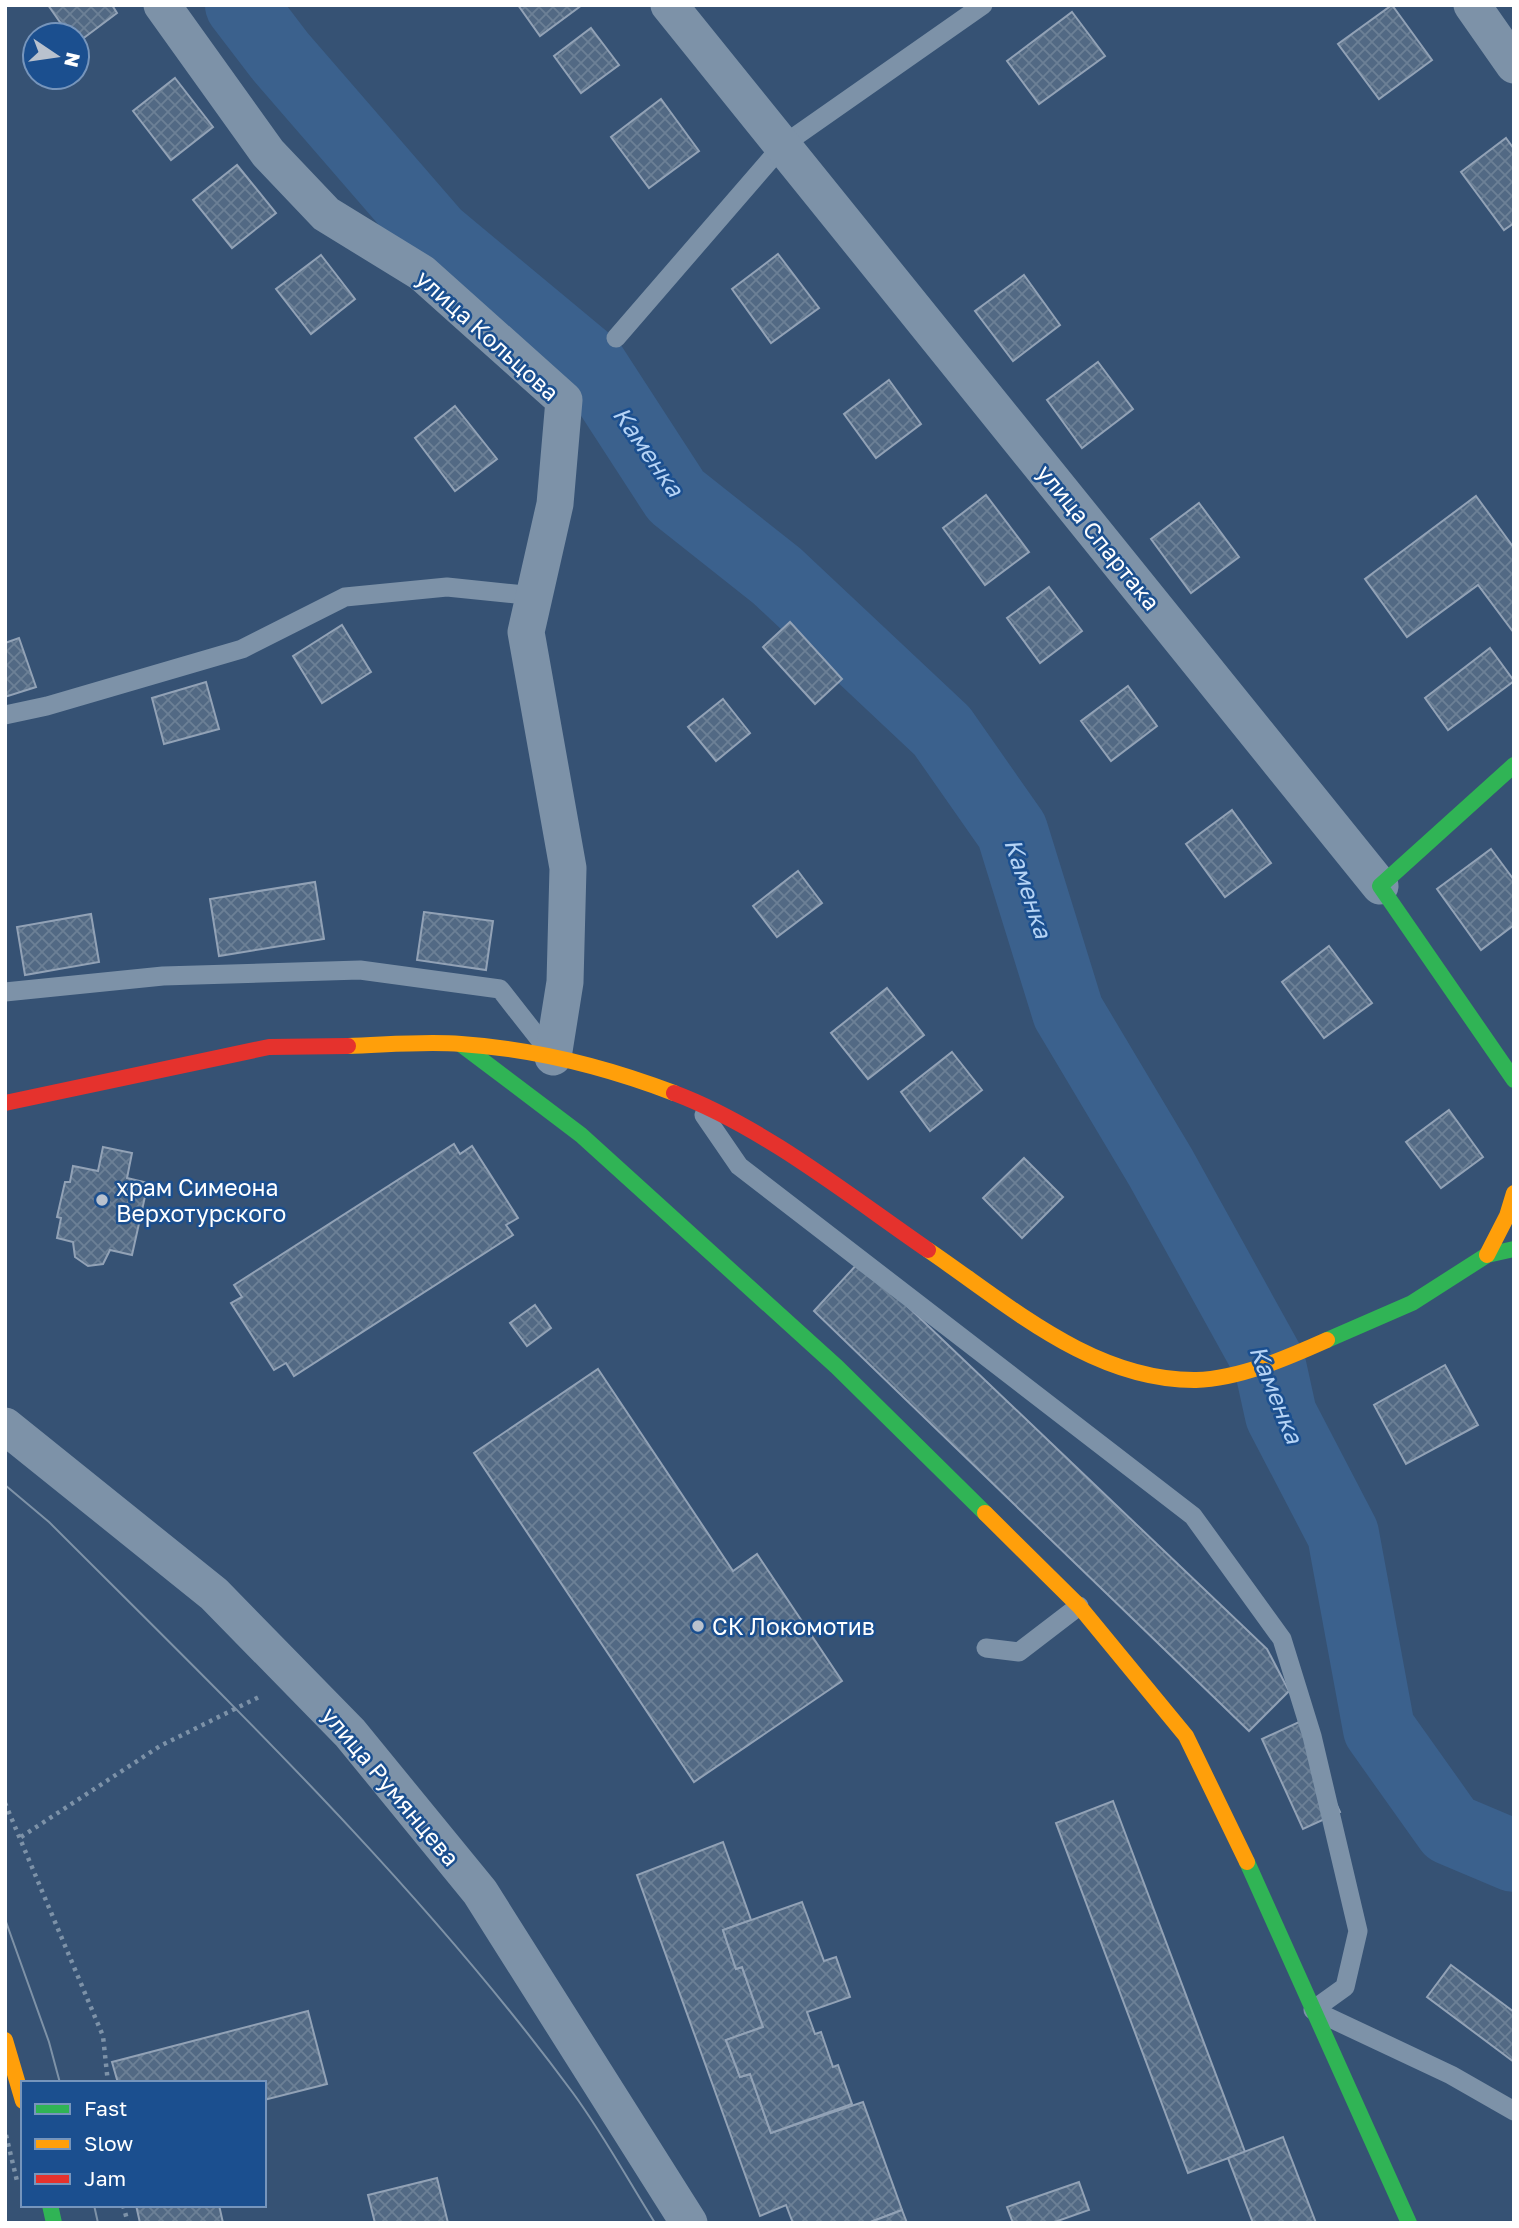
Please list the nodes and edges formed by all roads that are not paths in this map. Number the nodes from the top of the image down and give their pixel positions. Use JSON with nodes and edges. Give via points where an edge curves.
{"nodes":[{"id":1,"x":162,"y":5,"type":"edge"},
{"id":2,"x":669,"y":5,"type":"edge"},
{"id":3,"x":983,"y":5,"type":"edge"},
{"id":4,"x":1472,"y":5,"type":"edge"},
{"id":5,"x":1514,"y":65,"type":"edge"},
{"id":6,"x":783,"y":145,"type":"junction"},
{"id":7,"x":615,"y":338,"type":"dead end"},
{"id":8,"x":535,"y":596,"type":"junction"},
{"id":9,"x":5,"y":715,"type":"edge"},
{"id":10,"x":1514,"y":765,"type":"edge"},
{"id":11,"x":1380,"y":886,"type":"junction"},
{"id":12,"x":5,"y":992,"type":"edge"},
{"id":13,"x":460,"y":1044,"type":"junction"},
{"id":14,"x":553,"y":1057,"type":"junction"},
{"id":15,"x":1514,"y":1080,"type":"edge"},
{"id":16,"x":695,"y":1101,"type":"junction"},
{"id":17,"x":5,"y":1103,"type":"edge"},
{"id":18,"x":1514,"y":1193,"type":"edge"},
{"id":19,"x":1514,"y":1249,"type":"edge"},
{"id":20,"x":1487,"y":1255,"type":"junction"},
{"id":21,"x":5,"y":1426,"type":"edge"},
{"id":22,"x":1079,"y":1606,"type":"junction"},
{"id":23,"x":986,"y":1647,"type":"dead end"},
{"id":24,"x":1313,"y":2010,"type":"junction"},
{"id":25,"x":5,"y":2039,"type":"edge"},
{"id":26,"x":21,"y":2094,"type":"edge"},
{"id":27,"x":1514,"y":2111,"type":"edge"},
{"id":28,"x":689,"y":2223,"type":"edge"},
{"id":29,"x":1409,"y":2223,"type":"edge"}],
"edges":[{"from":1,"to":8,"type":"street","name":"улица Кольцова","via":[[268,153],[326,214],[422,273],[564,400],[555,504]]},
{"from":2,"to":6,"type":"street","name":"улица Спартака"},
{"from":3,"to":6,"type":"lane"},
{"from":4,"to":5,"type":"street"},
{"from":6,"to":7,"type":"lane"},
{"from":6,"to":11,"type":"street","name":"улица Спартака"},
{"from":8,"to":9,"type":"lane","via":[[447,587],[345,597],[242,649]]},
{"from":8,"to":14,"type":"street","name":"улица Кольцова","via":[[526,632],[568,868],[565,982]]},
{"from":10,"to":11,"type":"street"},
{"from":11,"to":15,"type":"street","name":"улица Спартака"},
{"from":12,"to":14,"type":"lane","via":[[163,976],[360,970],[500,989]]},
{"from":13,"to":14,"type":"street"},
{"from":13,"to":17,"type":"street","via":[[269,1047]]},
{"from":13,"to":22,"type":"street","via":[[581,1135],[827,1357]]},
{"from":14,"to":16,"type":"street","via":[[624,1074]]},
{"from":16,"to":20,"type":"street","via":[[787,1154],[1058,1339],[1127,1372],[1197,1380],[1270,1366],[1412,1303]]},
{"from":16,"to":24,"type":"lane","via":[[739,1166],[1193,1516],[1282,1639],[1312,1736],[1358,1931],[1345,1987]]},
{"from":18,"to":20,"type":"street"},
{"from":19,"to":20,"type":"street"},
{"from":21,"to":28,"type":"street","name":"улица Румянцева","via":[[214,1594],[349,1733],[480,1892]]},
{"from":22,"to":23,"type":"lane","via":[[1019,1652]]},
{"from":22,"to":24,"type":"street","via":[[1186,1736]]},
{"from":24,"to":27,"type":"lane","via":[[1451,2075]]},
{"from":24,"to":29,"type":"street"},
{"from":25,"to":26,"type":"street"}]}
